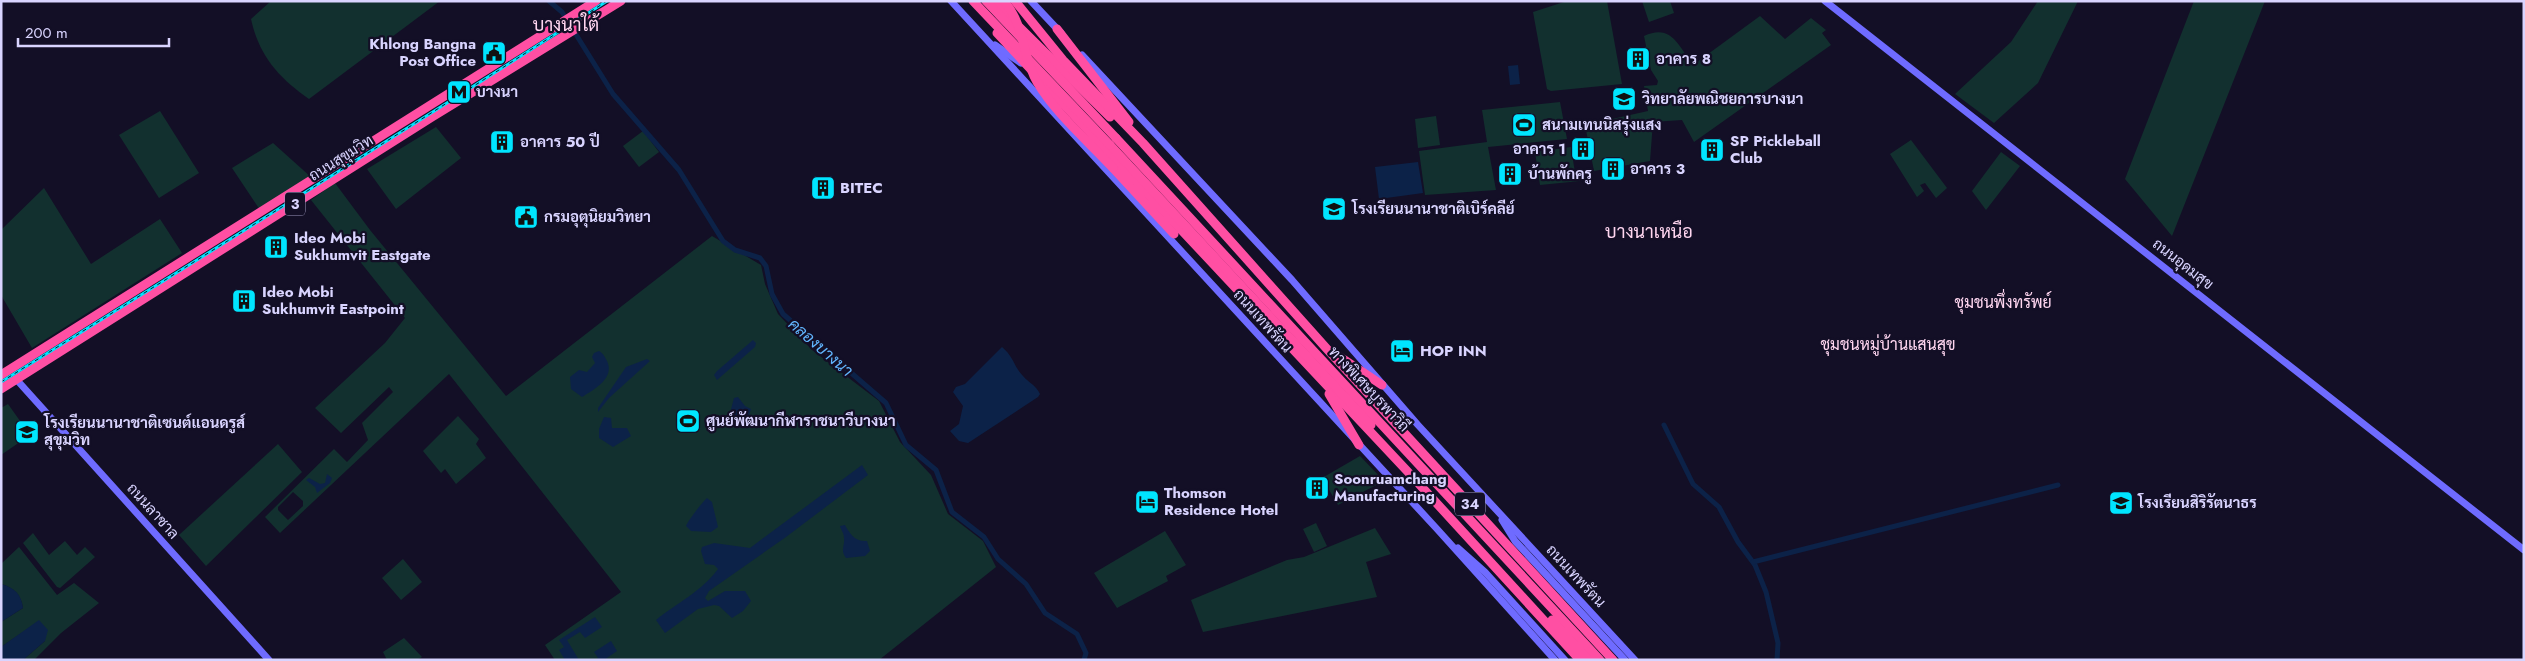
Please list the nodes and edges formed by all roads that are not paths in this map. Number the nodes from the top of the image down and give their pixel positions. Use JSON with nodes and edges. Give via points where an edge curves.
{"nodes":[{"id":1,"x":596,"y":1,"type":"edge"},
{"id":2,"x":621,"y":1,"type":"edge"},
{"id":3,"x":951,"y":1,"type":"edge"},
{"id":4,"x":968,"y":1,"type":"edge"},
{"id":5,"x":973,"y":1,"type":"edge"},
{"id":6,"x":986,"y":1,"type":"edge"},
{"id":7,"x":993,"y":1,"type":"edge"},
{"id":8,"x":1004,"y":1,"type":"edge"},
{"id":9,"x":1016,"y":1,"type":"edge"},
{"id":10,"x":1031,"y":1,"type":"edge"},
{"id":11,"x":1825,"y":1,"type":"edge"},
{"id":12,"x":1057,"y":29,"type":"junction"},
{"id":13,"x":986,"y":38,"type":"junction"},
{"id":14,"x":1030,"y":68,"type":"junction"},
{"id":15,"x":1113,"y":142,"type":"junction"},
{"id":16,"x":1143,"y":143,"type":"junction"},
{"id":17,"x":1175,"y":182,"type":"junction"},
{"id":18,"x":1148,"y":216,"type":"junction"},
{"id":19,"x":1174,"y":234,"type":"junction"},
{"id":20,"x":1208,"y":259,"type":"junction"},
{"id":21,"x":1327,"y":349,"type":"junction"},
{"id":22,"x":5,"y":373,"type":"edge"},
{"id":23,"x":16,"y":379,"type":"junction"},
{"id":24,"x":1320,"y":379,"type":"junction"},
{"id":25,"x":1382,"y":385,"type":"junction"},
{"id":26,"x":1,"y":388,"type":"edge"},
{"id":27,"x":1359,"y":445,"type":"junction"},
{"id":28,"x":1496,"y":509,"type":"junction"},
{"id":29,"x":1438,"y":531,"type":"junction"},
{"id":30,"x":2524,"y":550,"type":"edge"},
{"id":31,"x":269,"y":660,"type":"edge"},
{"id":32,"x":1554,"y":660,"type":"edge"},
{"id":33,"x":1565,"y":660,"type":"edge"},
{"id":34,"x":1580,"y":660,"type":"edge"},
{"id":35,"x":1589,"y":660,"type":"edge"},
{"id":36,"x":1600,"y":660,"type":"edge"},
{"id":37,"x":1613,"y":660,"type":"edge"},
{"id":38,"x":1625,"y":660,"type":"edge"},
{"id":39,"x":1635,"y":660,"type":"edge"}],
"edges":[{"from":1,"to":22,"type":"highway","name":"ถนนสุขุมวิท","number":"3"},
{"from":2,"to":23,"type":"highway","name":"ถนนสุขุมวิท","number":"3"},
{"from":3,"to":13,"type":"main road","name":"ถนนเทพรัตน","number":"34"},
{"from":4,"to":14,"type":"highway"},
{"from":5,"to":15,"type":"highway","bridge":true},
{"from":6,"to":15,"type":"highway","bridge":true},
{"from":7,"to":17,"type":"highway"},
{"from":8,"to":19,"type":"highway","bridge":true,"via":[[1020,27],[1028,64],[1037,82]]},
{"from":9,"to":16,"type":"highway","via":[[1063,60]]},
{"from":10,"to":12,"type":"main road","name":"ถนนเทพรัตน","number":"34"},
{"from":11,"to":30,"type":"main road","name":"ถนนอุดมสุข"},
{"from":12,"to":16,"type":"highway"},
{"from":12,"to":25,"type":"main road","name":"ถนนเทพรัตน","number":"34","via":[[1292,280]]},
{"from":13,"to":14,"type":"main road"},
{"from":13,"to":18,"type":"main road","name":"ถนนเทพรัตน","number":"34"},
{"from":14,"to":20,"type":"highway"},
{"from":15,"to":35,"type":"highway","name":"ทางพิเศษบูรพาวิถี"},
{"from":15,"to":36,"type":"highway","name":"ทางพิเศษบูรพาวิถี"},
{"from":16,"to":17,"type":"highway"},
{"from":17,"to":21,"type":"highway","name":"ถนนเทพรัตน","number":"34"},
{"from":18,"to":19,"type":"highway"},
{"from":18,"to":27,"type":"main road","name":"ถนนเทพรัตน","number":"34"},
{"from":19,"to":20,"type":"highway"},
{"from":20,"to":24,"type":"highway","name":"ถนนเทพรัตน","number":"34"},
{"from":21,"to":25,"type":"highway"},
{"from":21,"to":37,"type":"highway","name":"ถนนเทพรัตน","number":"34"},
{"from":22,"to":23,"type":"highway"},
{"from":23,"to":26,"type":"highway","name":"ถนนสุขุมวิท","number":"3"},
{"from":23,"to":31,"type":"main road","name":"ถนนลาซาล"},
{"from":24,"to":27,"type":"highway"},
{"from":24,"to":34,"type":"highway","name":"ถนนเทพรัตน","number":"34"},
{"from":25,"to":28,"type":"main road","name":"ถนนเทพรัตน","number":"34"},
{"from":27,"to":29,"type":"main road","name":"ถนนเทพรัตน","number":"34"},
{"from":28,"to":38,"type":"main road","via":[[1509,533]]},
{"from":28,"to":39,"type":"main road","name":"ถนนเทพรัตน","number":"34"},
{"from":29,"to":32,"type":"main road","name":"ถนนเทพรัตน","number":"34"},
{"from":29,"to":33,"type":"main road","via":[[1494,581]]}]}
